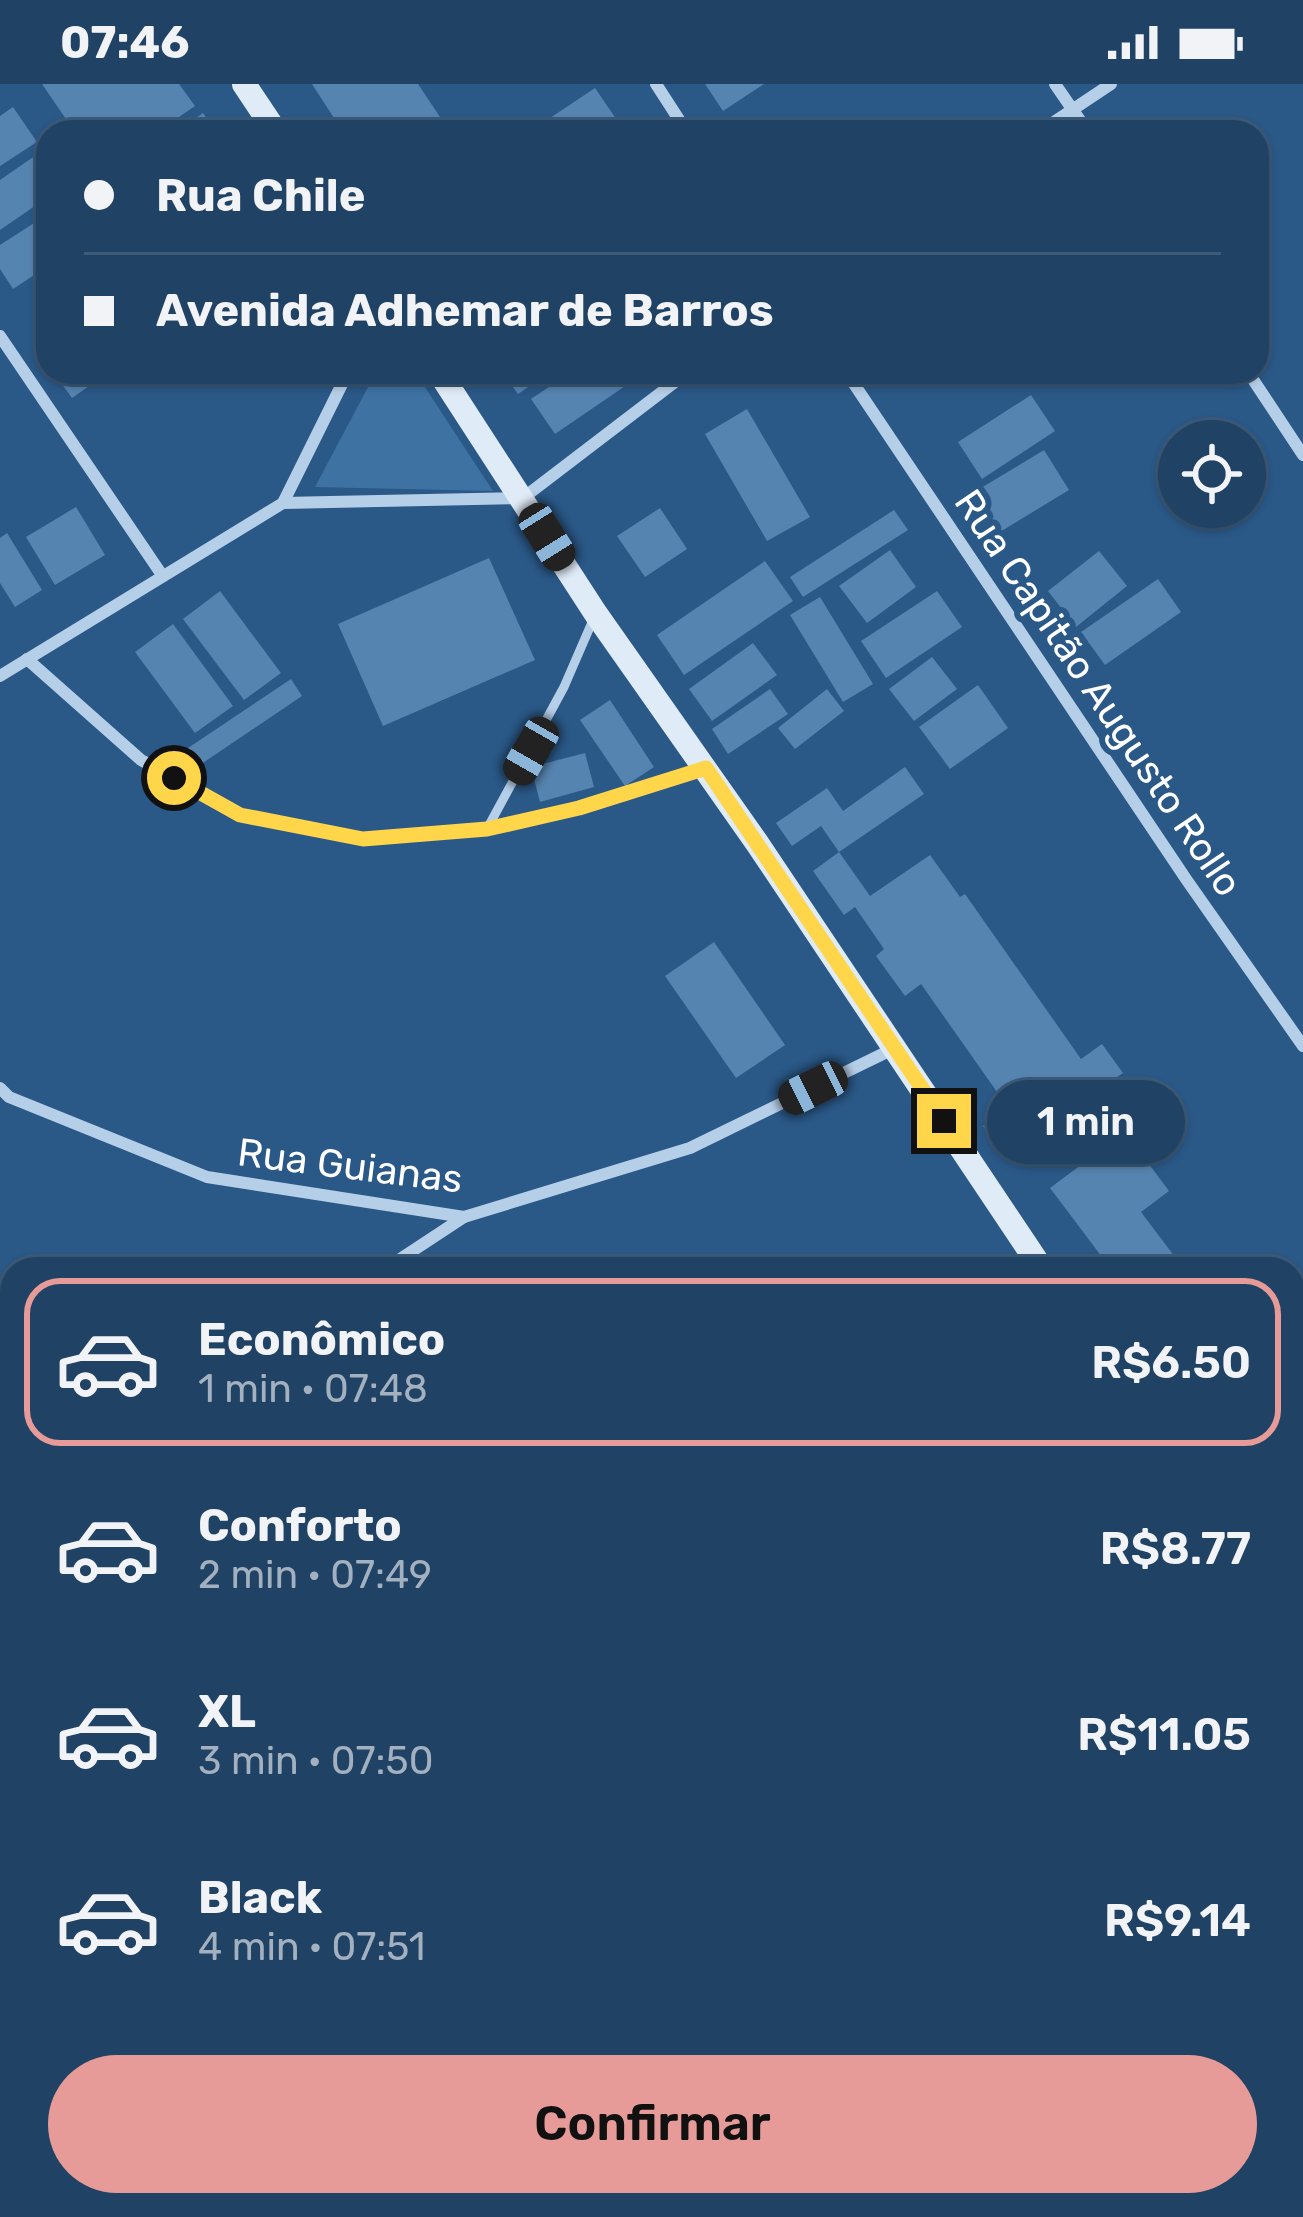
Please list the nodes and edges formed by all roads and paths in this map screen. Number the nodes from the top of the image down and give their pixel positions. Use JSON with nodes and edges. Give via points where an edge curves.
{"nodes":[{"id":1,"x":244,"y":84,"type":"edge"},
{"id":2,"x":656,"y":84,"type":"edge"},
{"id":3,"x":1055,"y":84,"type":"edge"},
{"id":4,"x":1111,"y":84,"type":"edge"},
{"id":5,"x":1073,"y":110,"type":"junction"},
{"id":6,"x":268,"y":120,"type":"edge"},
{"id":7,"x":679,"y":120,"type":"edge"},
{"id":8,"x":1058,"y":120,"type":"edge"},
{"id":9,"x":1080,"y":120,"type":"edge"},
{"id":10,"x":0,"y":336,"type":"edge"},
{"id":11,"x":342,"y":384,"type":"edge"},
{"id":12,"x":447,"y":384,"type":"edge"},
{"id":13,"x":672,"y":384,"type":"edge"},
{"id":14,"x":854,"y":384,"type":"edge"},
{"id":15,"x":1256,"y":384,"type":"edge"},
{"id":16,"x":1303,"y":455,"type":"edge"},
{"id":17,"x":523,"y":498,"type":"junction"},
{"id":18,"x":284,"y":503,"type":"junction"},
{"id":19,"x":162,"y":575,"type":"junction"},
{"id":20,"x":596,"y":614,"type":"junction"},
{"id":21,"x":27,"y":658,"type":"junction"},
{"id":22,"x":0,"y":676,"type":"edge"},
{"id":23,"x":706,"y":768,"type":"junction"},
{"id":24,"x":487,"y":829,"type":"junction"},
{"id":25,"x":1303,"y":1046,"type":"edge"},
{"id":26,"x":895,"y":1048,"type":"junction"},
{"id":27,"x":3,"y":1096,"type":"edge"},
{"id":28,"x":464,"y":1217,"type":"junction"},
{"id":29,"x":403,"y":1257,"type":"edge"},
{"id":30,"x":1034,"y":1257,"type":"edge"}],
"edges":[{"from":1,"to":6,"type":"main road"},
{"from":2,"to":7,"type":"street"},
{"from":3,"to":5,"type":"street"},
{"from":4,"to":5,"type":"street"},
{"from":5,"to":8,"type":"street"},
{"from":5,"to":9,"type":"street"},
{"from":10,"to":19,"type":"street"},
{"from":11,"to":18,"type":"street"},
{"from":12,"to":17,"type":"main road"},
{"from":13,"to":17,"type":"street"},
{"from":14,"to":25,"type":"street","name":"Rua Capitão Augusto Rollo"},
{"from":15,"to":16,"type":"street"},
{"from":17,"to":18,"type":"street"},
{"from":17,"to":20,"type":"main road"},
{"from":18,"to":19,"type":"street"},
{"from":19,"to":21,"type":"street"},
{"from":20,"to":23,"type":"main road"},
{"from":20,"to":24,"type":"lane"},
{"from":21,"to":22,"type":"street"},
{"from":21,"to":24,"type":"street","via":[[141,760],[240,815],[363,839]]},
{"from":23,"to":24,"type":"street"},
{"from":23,"to":26,"type":"main road"},
{"from":26,"to":28,"type":"street","name":"Rua Guianas","via":[[690,1148]]},
{"from":26,"to":30,"type":"main road"},
{"from":27,"to":28,"type":"street","name":"Rua Guianas","via":[[207,1178]]},
{"from":28,"to":29,"type":"street"}]}
